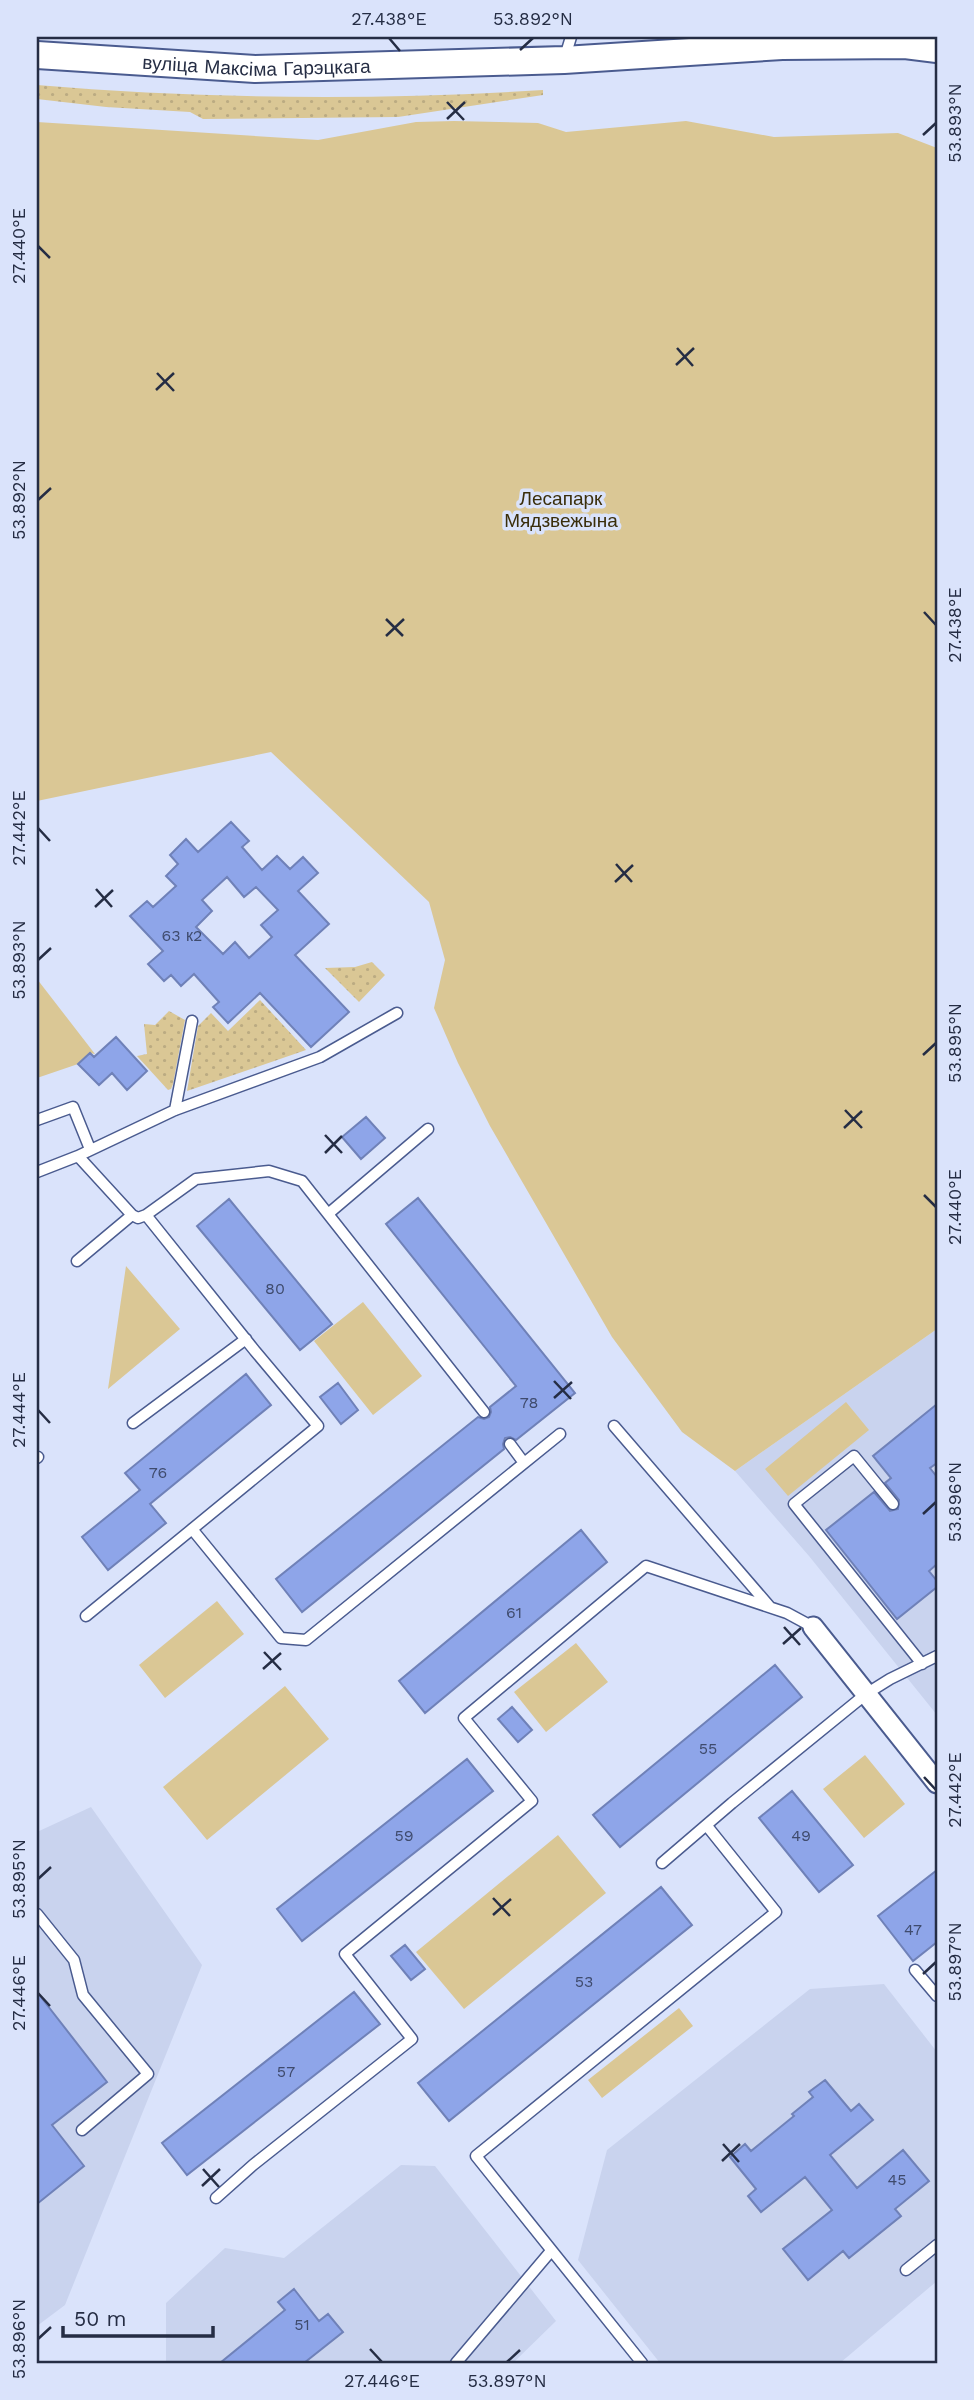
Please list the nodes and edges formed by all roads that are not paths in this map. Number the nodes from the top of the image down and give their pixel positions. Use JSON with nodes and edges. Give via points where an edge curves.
{"nodes":[{"id":1,"x":567,"y":48,"type":"edge"},
{"id":2,"x":937,"y":49,"type":"edge"},
{"id":3,"x":37,"y":55,"type":"edge"},
{"id":4,"x":397,"y":1013,"type":"dead end"},
{"id":5,"x":192,"y":1021,"type":"dead end"},
{"id":6,"x":176,"y":1110,"type":"junction"},
{"id":7,"x":37,"y":1120,"type":"edge"},
{"id":8,"x":428,"y":1129,"type":"dead end"},
{"id":9,"x":90,"y":1149,"type":"junction"},
{"id":10,"x":78,"y":1156,"type":"junction"},
{"id":11,"x":37,"y":1171,"type":"edge"},
{"id":12,"x":328,"y":1213,"type":"junction"},
{"id":13,"x":132,"y":1215,"type":"junction"},
{"id":14,"x":146,"y":1215,"type":"junction"},
{"id":15,"x":78,"y":1261,"type":"dead end"},
{"id":16,"x":246,"y":1339,"type":"junction"},
{"id":17,"x":484,"y":1412,"type":"dead end"},
{"id":18,"x":133,"y":1423,"type":"dead end"},
{"id":19,"x":614,"y":1426,"type":"dead end"},
{"id":20,"x":560,"y":1434,"type":"dead end"},
{"id":21,"x":510,"y":1444,"type":"dead end"},
{"id":22,"x":524,"y":1463,"type":"junction"},
{"id":23,"x":893,"y":1504,"type":"dead end"},
{"id":24,"x":192,"y":1529,"type":"junction"},
{"id":25,"x":770,"y":1608,"type":"junction"},
{"id":26,"x":86,"y":1616,"type":"dead end"},
{"id":27,"x":813,"y":1627,"type":"joint"},
{"id":28,"x":937,"y":1656,"type":"edge"},
{"id":29,"x":922,"y":1664,"type":"junction"},
{"id":30,"x":866,"y":1694,"type":"junction"},
{"id":31,"x":937,"y":1783,"type":"edge"},
{"id":32,"x":706,"y":1826,"type":"junction"},
{"id":33,"x":662,"y":1863,"type":"dead end"},
{"id":34,"x":37,"y":1914,"type":"edge"},
{"id":35,"x":915,"y":1970,"type":"dead end"},
{"id":36,"x":937,"y":1996,"type":"edge"},
{"id":37,"x":82,"y":2130,"type":"dead end"},
{"id":38,"x":216,"y":2198,"type":"dead end"},
{"id":39,"x":937,"y":2245,"type":"edge"},
{"id":40,"x":551,"y":2251,"type":"junction"},
{"id":41,"x":906,"y":2270,"type":"dead end"},
{"id":42,"x":456,"y":2363,"type":"edge"},
{"id":43,"x":642,"y":2363,"type":"edge"}],
"edges":[{"from":1,"to":2,"type":"main road","name":"вуліца Максіма Гарэцкага","via":[[905,45]]},
{"from":1,"to":3,"type":"main road","name":"вуліца Максіма Гарэцкага","via":[[255,69]]},
{"from":4,"to":6,"type":"lane","via":[[320,1057]]},
{"from":5,"to":6,"type":"lane"},
{"from":6,"to":9,"type":"lane"},
{"from":7,"to":9,"type":"lane","via":[[73,1107]]},
{"from":8,"to":12,"type":"lane"},
{"from":9,"to":10,"type":"lane"},
{"from":10,"to":11,"type":"lane"},
{"from":10,"to":13,"type":"lane"},
{"from":12,"to":14,"type":"lane","via":[[302,1181],[269,1171],[196,1180]]},
{"from":12,"to":17,"type":"lane"},
{"from":13,"to":14,"type":"lane"},
{"from":13,"to":15,"type":"lane"},
{"from":14,"to":16,"type":"lane"},
{"from":16,"to":18,"type":"lane"},
{"from":16,"to":24,"type":"lane","via":[[318,1426]]},
{"from":19,"to":25,"type":"lane"},
{"from":20,"to":22,"type":"lane"},
{"from":21,"to":22,"type":"lane"},
{"from":22,"to":24,"type":"lane","via":[[306,1640],[281,1638]]},
{"from":23,"to":29,"type":"lane","via":[[854,1456],[794,1504]]},
{"from":24,"to":26,"type":"lane"},
{"from":25,"to":27,"type":"lane"},
{"from":25,"to":38,"type":"lane","via":[[646,1566],[464,1718],[533,1801],[345,1954],[412,2039]]},
{"from":27,"to":30,"type":"street"},
{"from":28,"to":29,"type":"lane"},
{"from":29,"to":30,"type":"lane"},
{"from":30,"to":31,"type":"street"},
{"from":30,"to":32,"type":"lane"},
{"from":32,"to":33,"type":"lane"},
{"from":32,"to":40,"type":"lane","via":[[776,1912],[477,2156]]},
{"from":34,"to":37,"type":"lane","via":[[74,1960],[83,1995],[148,2074]]},
{"from":35,"to":36,"type":"lane"},
{"from":39,"to":41,"type":"lane"},
{"from":40,"to":42,"type":"lane"},
{"from":40,"to":43,"type":"lane"}]}
